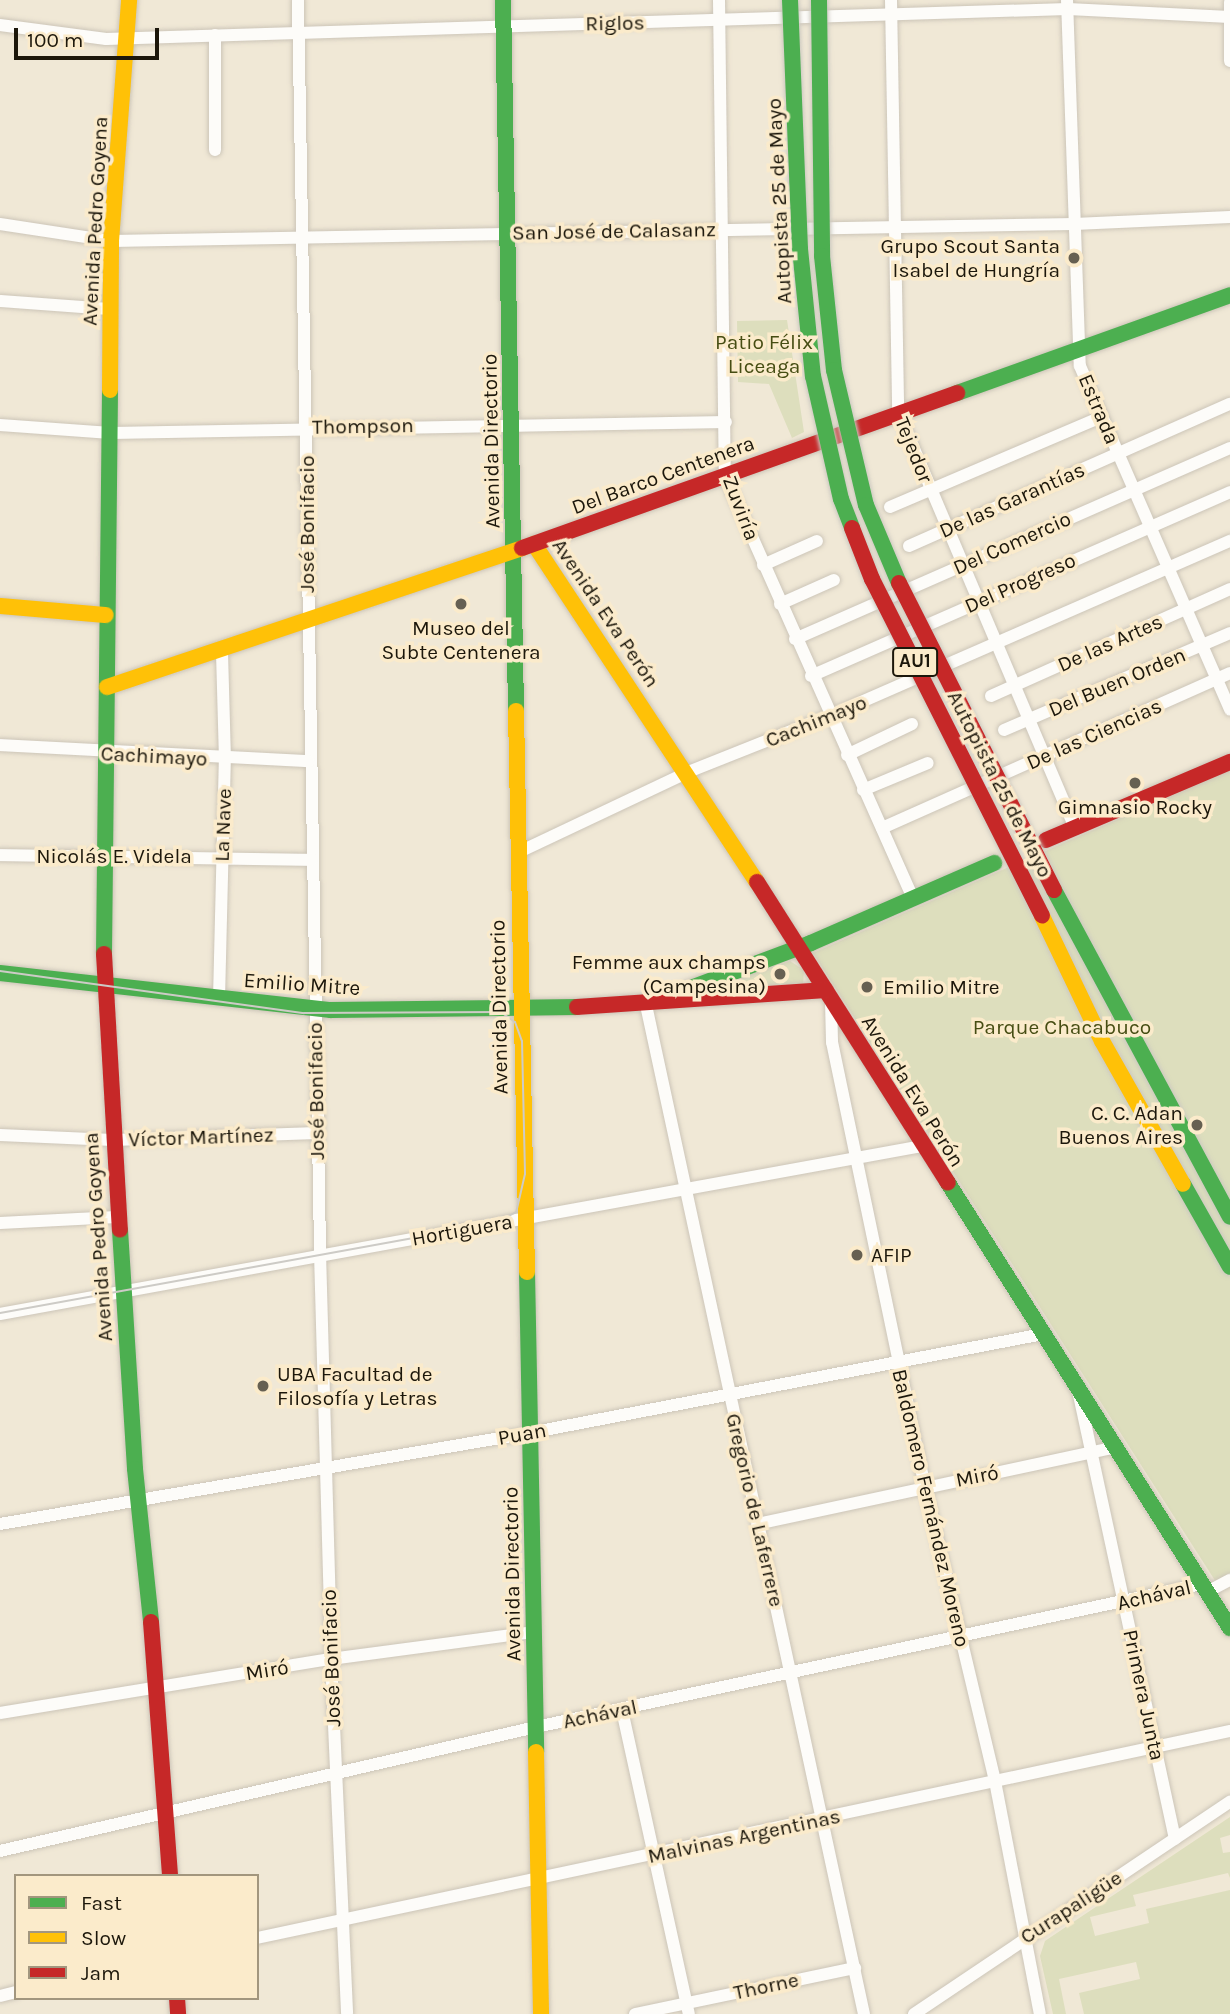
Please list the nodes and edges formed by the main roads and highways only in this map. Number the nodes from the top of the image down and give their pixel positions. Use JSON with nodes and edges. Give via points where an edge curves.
{"nodes":[{"id":1,"x":129,"y":0,"type":"edge"},
{"id":2,"x":503,"y":0,"type":"edge"},
{"id":3,"x":790,"y":0,"type":"edge"},
{"id":4,"x":819,"y":0,"type":"edge"},
{"id":5,"x":1230,"y":295,"type":"edge"},
{"id":6,"x":534,"y":544,"type":"junction"},
{"id":7,"x":514,"y":550,"type":"junction"},
{"id":8,"x":0,"y":606,"type":"edge"},
{"id":9,"x":106,"y":615,"type":"junction"},
{"id":10,"x":107,"y":687,"type":"junction"},
{"id":11,"x":1230,"y":762,"type":"edge"},
{"id":12,"x":1046,"y":840,"type":"dead end"},
{"id":13,"x":994,"y":863,"type":"dead end"},
{"id":14,"x":798,"y":949,"type":"junction"},
{"id":15,"x":0,"y":973,"type":"edge"},
{"id":16,"x":104,"y":986,"type":"junction"},
{"id":17,"x":828,"y":995,"type":"junction"},
{"id":18,"x":646,"y":1005,"type":"junction"},
{"id":19,"x":519,"y":1007,"type":"junction"},
{"id":20,"x":1230,"y":1217,"type":"edge"},
{"id":21,"x":1230,"y":1267,"type":"edge"},
{"id":22,"x":1230,"y":1628,"type":"edge"},
{"id":23,"x":170,"y":1874,"type":"edge"},
{"id":24,"x":541,"y":2014,"type":"edge"}],
"edges":[{"from":1,"to":9,"type":"main road","name":"Avenida Pedro Goyena","via":[[111,241],[111,439],[102,573]]},
{"from":2,"to":7,"type":"main road","name":"Avenida Directorio"},
{"from":3,"to":21,"type":"main road","name":"Autopista 25 de Mayo","number":"AU1","bridge":true,"via":[[801,261],[813,376],[841,499],[872,579],[1102,1041]]},
{"from":4,"to":20,"type":"main road","name":"Autopista 25 de Mayo","number":"AU1","bridge":true,"via":[[821,256],[834,370],[866,505],[893,571],[1042,867]]},
{"from":5,"to":6,"type":"main road","name":"Del Barco Centenera"},
{"from":6,"to":7,"type":"main road","name":"Del Barco Centenera"},
{"from":6,"to":14,"type":"main road","name":"Avenida Eva Perón","via":[[688,772]]},
{"from":7,"to":10,"type":"main road","name":"Del Barco Centenera"},
{"from":7,"to":19,"type":"main road","name":"Avenida Directorio"},
{"from":8,"to":9,"type":"main road"},
{"from":9,"to":10,"type":"main road","name":"Avenida Pedro Goyena"},
{"from":10,"to":16,"type":"main road","name":"Avenida Pedro Goyena"},
{"from":11,"to":12,"type":"main road"},
{"from":13,"to":14,"type":"main road","name":"Emilio Mitre"},
{"from":14,"to":17,"type":"main road","name":"Avenida Eva Perón"},
{"from":14,"to":18,"type":"main road","name":"Emilio Mitre"},
{"from":15,"to":16,"type":"main road","name":"Emilio Mitre"},
{"from":16,"to":19,"type":"main road","name":"Emilio Mitre","via":[[315,1009]]},
{"from":16,"to":23,"type":"main road","name":"Avenida Pedro Goyena","via":[[122,1293]]},
{"from":17,"to":18,"type":"main road","name":"Emilio Mitre"},
{"from":17,"to":22,"type":"main road","name":"Avenida Eva Perón"},
{"from":18,"to":19,"type":"main road","name":"Emilio Mitre"},
{"from":19,"to":24,"type":"main road","name":"Avenida Directorio"}]}
